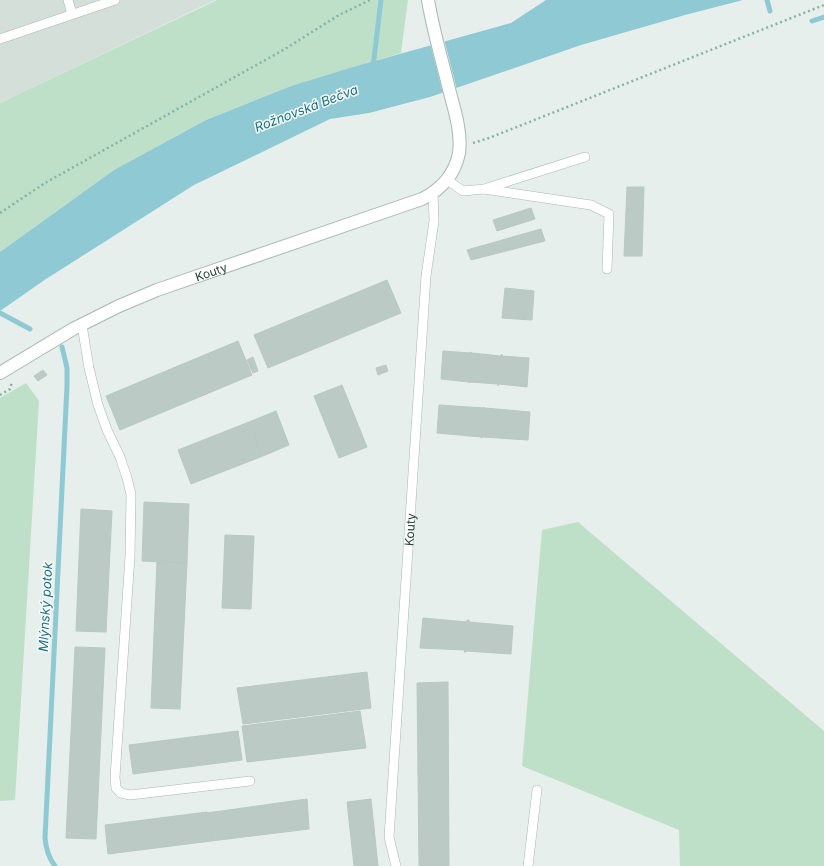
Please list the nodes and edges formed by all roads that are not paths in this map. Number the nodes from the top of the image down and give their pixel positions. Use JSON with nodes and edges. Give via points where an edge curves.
{"nodes":[{"id":1,"x":68,"y":0,"type":"edge"},
{"id":2,"x":114,"y":0,"type":"edge"},
{"id":3,"x":428,"y":0,"type":"edge"},
{"id":4,"x":72,"y":14,"type":"junction"},
{"id":5,"x":0,"y":40,"type":"edge"},
{"id":6,"x":585,"y":157,"type":"dead end"},
{"id":7,"x":447,"y":180,"type":"junction"},
{"id":8,"x":484,"y":189,"type":"junction"},
{"id":9,"x":433,"y":194,"type":"junction"},
{"id":10,"x":607,"y":269,"type":"dead end"},
{"id":11,"x":82,"y":324,"type":"junction"},
{"id":12,"x":0,"y":373,"type":"edge"},
{"id":13,"x":250,"y":781,"type":"dead end"},
{"id":14,"x":537,"y":790,"type":"dead end"},
{"id":15,"x":396,"y":866,"type":"edge"},
{"id":16,"x":528,"y":866,"type":"edge"}],
"edges":[{"from":1,"to":4,"type":"lane"},
{"from":2,"to":4,"type":"lane"},
{"from":3,"to":7,"type":"street","name":"Kouty","via":[[460,142],[457,161]]},
{"from":4,"to":5,"type":"lane"},
{"from":6,"to":8,"type":"lane"},
{"from":7,"to":8,"type":"lane","via":[[463,191]]},
{"from":7,"to":9,"type":"street","name":"Kouty"},
{"from":8,"to":10,"type":"lane","via":[[591,205],[609,214]]},
{"from":9,"to":11,"type":"street","name":"Kouty","via":[[157,290]]},
{"from":9,"to":15,"type":"lane","name":"Kouty","via":[[434,212],[426,276],[389,836]]},
{"from":11,"to":12,"type":"street","name":"Kouty"},
{"from":11,"to":13,"type":"lane","via":[[98,405],[120,457],[131,494],[130,556],[116,788],[121,793],[130,795]]},
{"from":14,"to":16,"type":"lane"}]}
